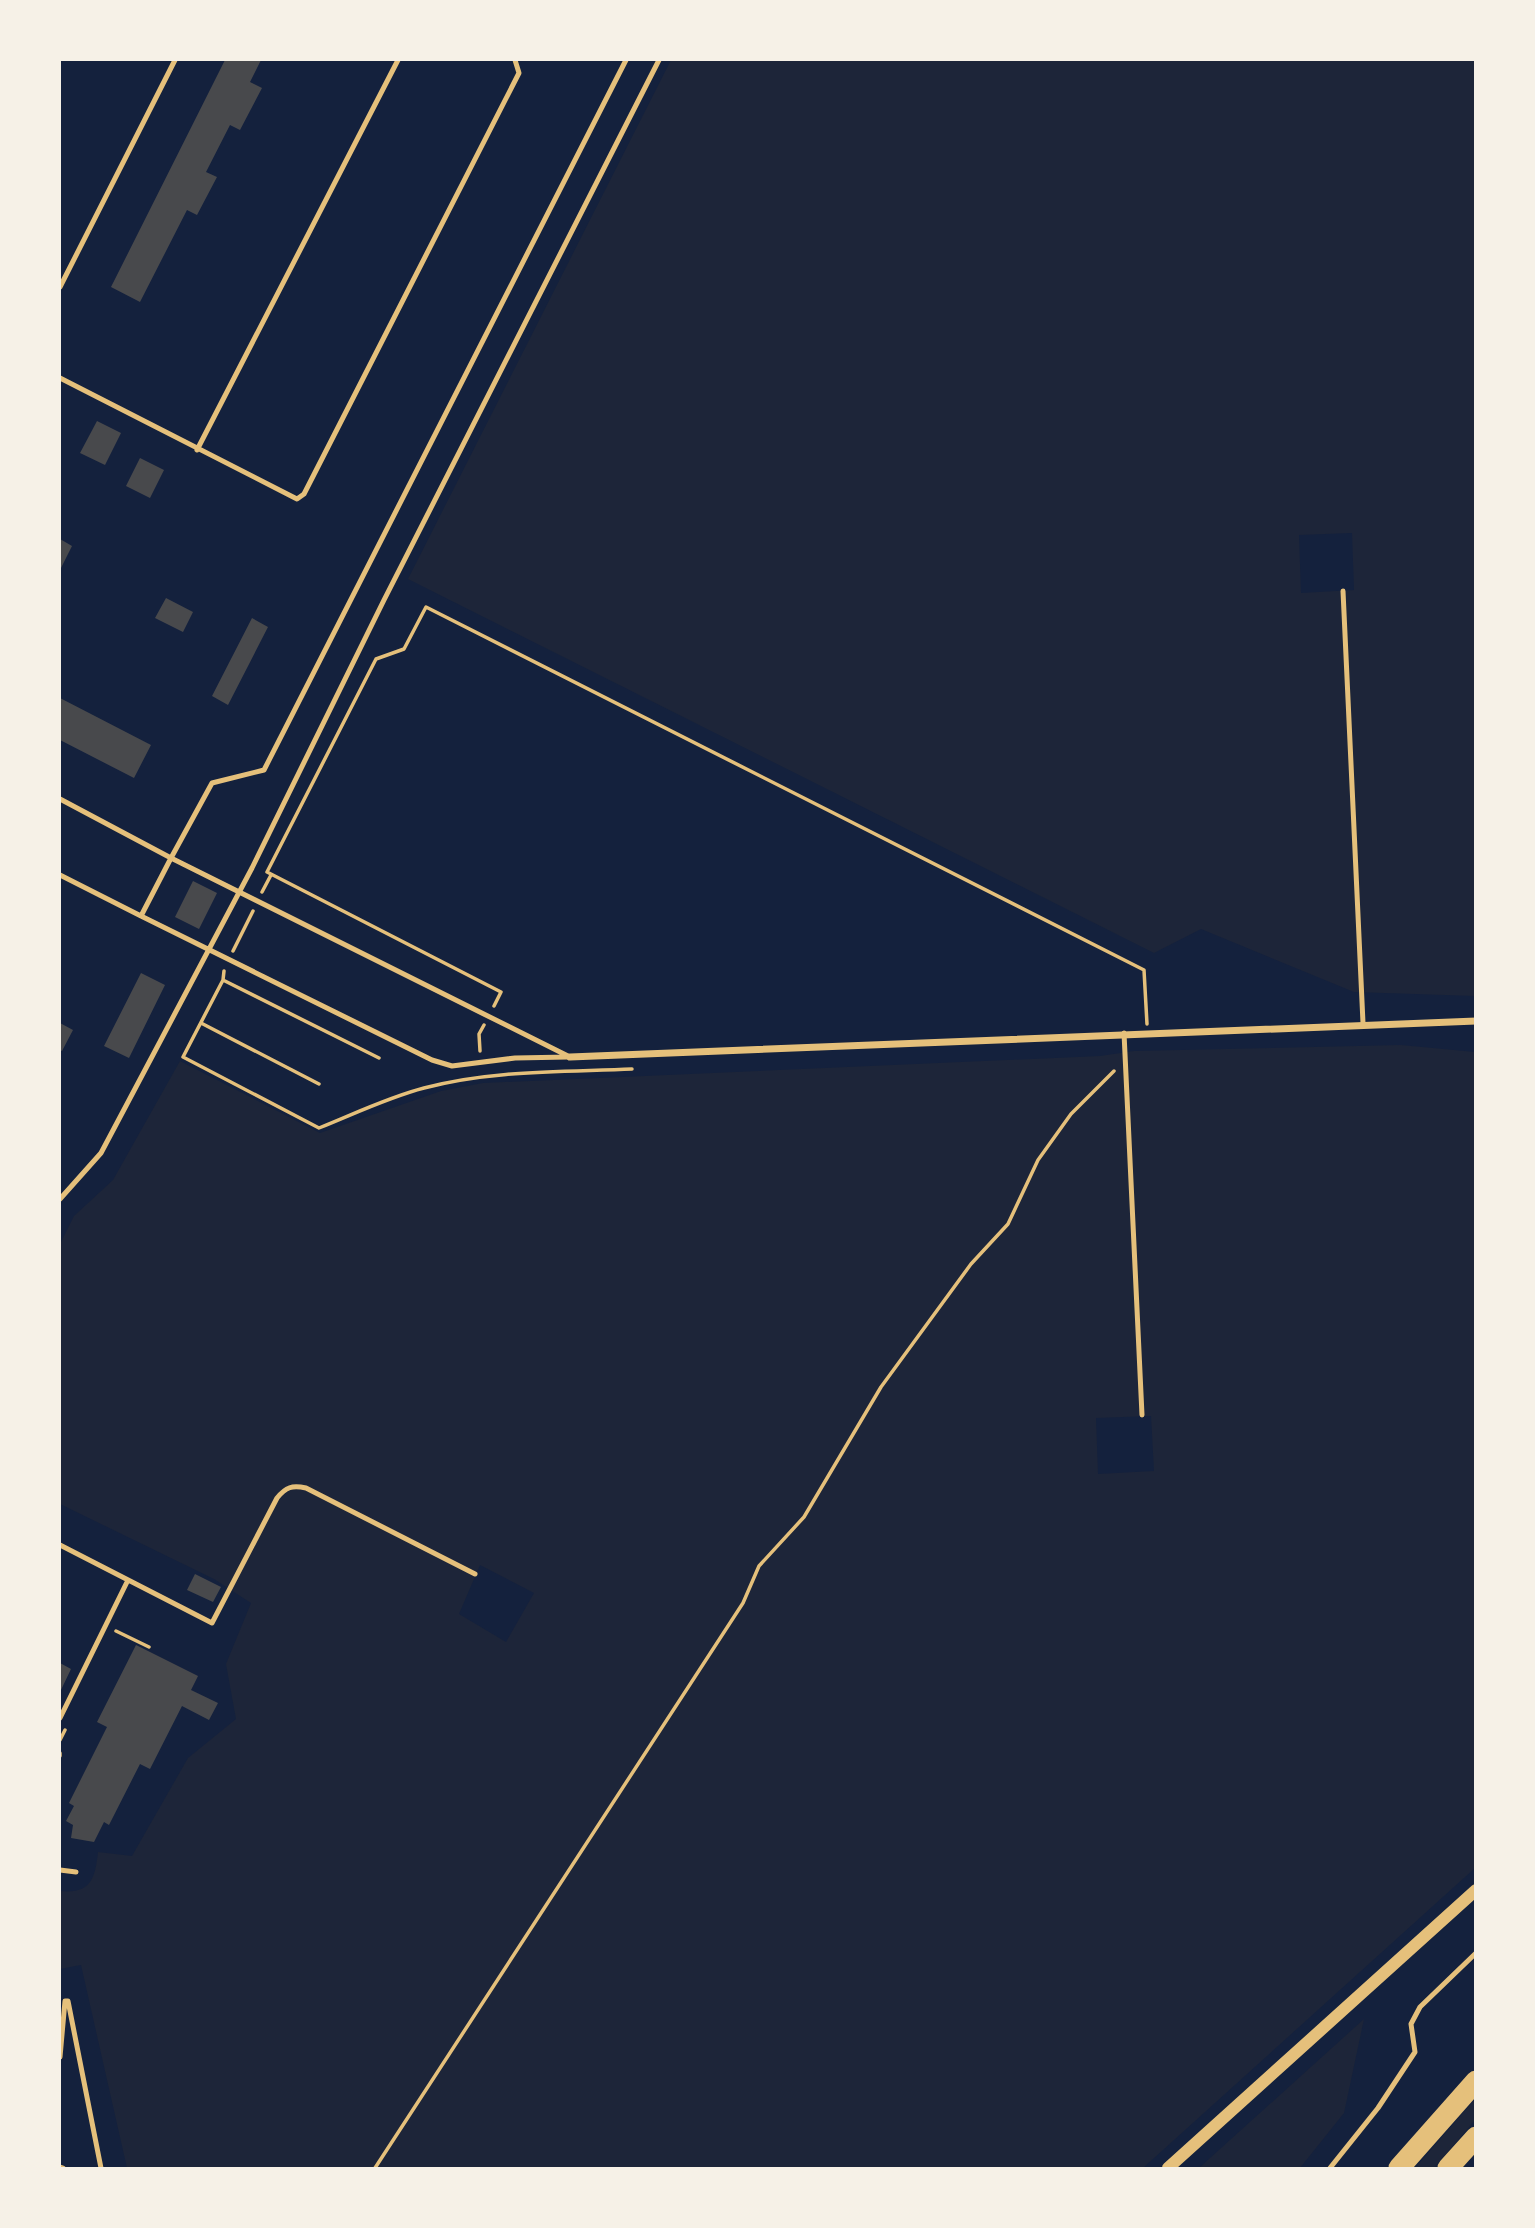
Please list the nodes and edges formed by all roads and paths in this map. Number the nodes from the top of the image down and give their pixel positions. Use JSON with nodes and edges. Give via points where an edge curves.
{"nodes":[{"id":1,"x":175,"y":60,"type":"edge"},
{"id":2,"x":398,"y":60,"type":"edge"},
{"id":3,"x":515,"y":60,"type":"edge"},
{"id":4,"x":626,"y":60,"type":"edge"},
{"id":5,"x":659,"y":60,"type":"edge"},
{"id":6,"x":60,"y":287,"type":"edge"},
{"id":7,"x":60,"y":378,"type":"edge"},
{"id":8,"x":197,"y":450,"type":"junction"},
{"id":9,"x":1343,"y":591,"type":"dead end"},
{"id":10,"x":60,"y":799,"type":"edge"},
{"id":11,"x":171,"y":858,"type":"junction"},
{"id":12,"x":60,"y":875,"type":"edge"},
{"id":13,"x":271,"y":875,"type":"junction"},
{"id":14,"x":239,"y":891,"type":"junction"},
{"id":15,"x":258,"y":901,"type":"junction"},
{"id":16,"x":141,"y":916,"type":"junction"},
{"id":17,"x":210,"y":948,"type":"junction"},
{"id":18,"x":230,"y":957,"type":"junction"},
{"id":19,"x":223,"y":980,"type":"junction"},
{"id":20,"x":488,"y":1017,"type":"junction"},
{"id":21,"x":1475,"y":1021,"type":"edge"},
{"id":22,"x":201,"y":1023,"type":"junction"},
{"id":23,"x":1363,"y":1023,"type":"junction"},
{"id":24,"x":1148,"y":1032,"type":"junction"},
{"id":25,"x":1124,"y":1033,"type":"junction"},
{"id":26,"x":570,"y":1057,"type":"junction"},
{"id":27,"x":379,"y":1058,"type":"dead end"},
{"id":28,"x":481,"y":1062,"type":"junction"},
{"id":29,"x":1125,"y":1065,"type":"junction"},
{"id":30,"x":632,"y":1069,"type":"dead end"},
{"id":31,"x":482,"y":1077,"type":"junction"},
{"id":32,"x":319,"y":1084,"type":"dead end"},
{"id":33,"x":60,"y":1199,"type":"edge"},
{"id":34,"x":1142,"y":1415,"type":"dead end"},
{"id":35,"x":60,"y":1545,"type":"edge"},
{"id":36,"x":475,"y":1574,"type":"dead end"},
{"id":37,"x":128,"y":1580,"type":"junction"},
{"id":38,"x":109,"y":1641,"type":"dead end"},
{"id":39,"x":149,"y":1647,"type":"dead end"},
{"id":40,"x":60,"y":1718,"type":"edge"},
{"id":41,"x":65,"y":1728,"type":"dead end"},
{"id":42,"x":60,"y":1740,"type":"edge"},
{"id":43,"x":60,"y":1870,"type":"edge"},
{"id":44,"x":76,"y":1872,"type":"dead end"},
{"id":45,"x":1475,"y":1890,"type":"edge"},
{"id":46,"x":1475,"y":1953,"type":"edge"},
{"id":47,"x":60,"y":2057,"type":"edge"},
{"id":48,"x":1475,"y":2081,"type":"edge"},
{"id":49,"x":1475,"y":2137,"type":"edge"},
{"id":50,"x":101,"y":2168,"type":"edge"},
{"id":51,"x":375,"y":2168,"type":"edge"},
{"id":52,"x":1168,"y":2168,"type":"edge"},
{"id":53,"x":1330,"y":2168,"type":"edge"},
{"id":54,"x":1399,"y":2168,"type":"edge"},
{"id":55,"x":1448,"y":2168,"type":"edge"}],
"edges":[{"from":1,"to":6,"type":"lane"},
{"from":2,"to":8,"type":"lane"},
{"from":3,"to":8,"type":"lane","via":[[519,73],[304,494],[297,499],[289,497]]},
{"from":4,"to":11,"type":"lane","via":[[264,770],[212,783]]},
{"from":5,"to":14,"type":"lane"},
{"from":7,"to":8,"type":"lane"},
{"from":9,"to":23,"type":"lane"},
{"from":10,"to":11,"type":"lane"},
{"from":11,"to":14,"type":"lane"},
{"from":11,"to":16,"type":"lane"},
{"from":12,"to":16,"type":"lane"},
{"from":13,"to":15,"type":"path"},
{"from":13,"to":20,"type":"path","via":[[501,992]]},
{"from":13,"to":24,"type":"path","via":[[267,872],[376,659],[404,649],[426,607],[1144,970]]},
{"from":14,"to":15,"type":"lane"},
{"from":14,"to":17,"type":"lane"},
{"from":15,"to":18,"type":"path"},
{"from":15,"to":20,"type":"lane"},
{"from":16,"to":17,"type":"lane"},
{"from":17,"to":18,"type":"lane"},
{"from":17,"to":33,"type":"lane","via":[[101,1153]]},
{"from":18,"to":19,"type":"path"},
{"from":18,"to":28,"type":"lane","via":[[432,1060],[452,1066]]},
{"from":19,"to":22,"type":"path"},
{"from":19,"to":27,"type":"path"},
{"from":20,"to":26,"type":"lane"},
{"from":20,"to":28,"type":"path","via":[[479,1034]]},
{"from":21,"to":23,"type":"street"},
{"from":22,"to":31,"type":"path","via":[[183,1056],[319,1128],[422,1088]]},
{"from":22,"to":32,"type":"path"},
{"from":23,"to":24,"type":"street"},
{"from":24,"to":25,"type":"street"},
{"from":25,"to":26,"type":"street"},
{"from":25,"to":29,"type":"lane"},
{"from":26,"to":28,"type":"lane"},
{"from":28,"to":31,"type":"path"},
{"from":29,"to":34,"type":"lane"},
{"from":29,"to":51,"type":"path","via":[[1110,1073],[1071,1114],[1038,1160],[1008,1224],[971,1264],[881,1387],[804,1517],[759,1566],[743,1603]]},
{"from":30,"to":31,"type":"path"},
{"from":35,"to":37,"type":"lane"},
{"from":36,"to":37,"type":"lane","via":[[295,1486],[285,1488],[277,1498],[212,1623]]},
{"from":37,"to":40,"type":"lane"},
{"from":38,"to":39,"type":"path","via":[[114,1630]]},
{"from":41,"to":42,"type":"path"},
{"from":43,"to":44,"type":"lane"},
{"from":45,"to":52,"type":"street"},
{"from":46,"to":53,"type":"lane","via":[[1420,2007],[1412,2024],[1415,2052]]},
{"from":47,"to":50,"type":"lane","via":[[68,2001]]},
{"from":48,"to":54,"type":"highway"},
{"from":49,"to":55,"type":"highway"}]}
